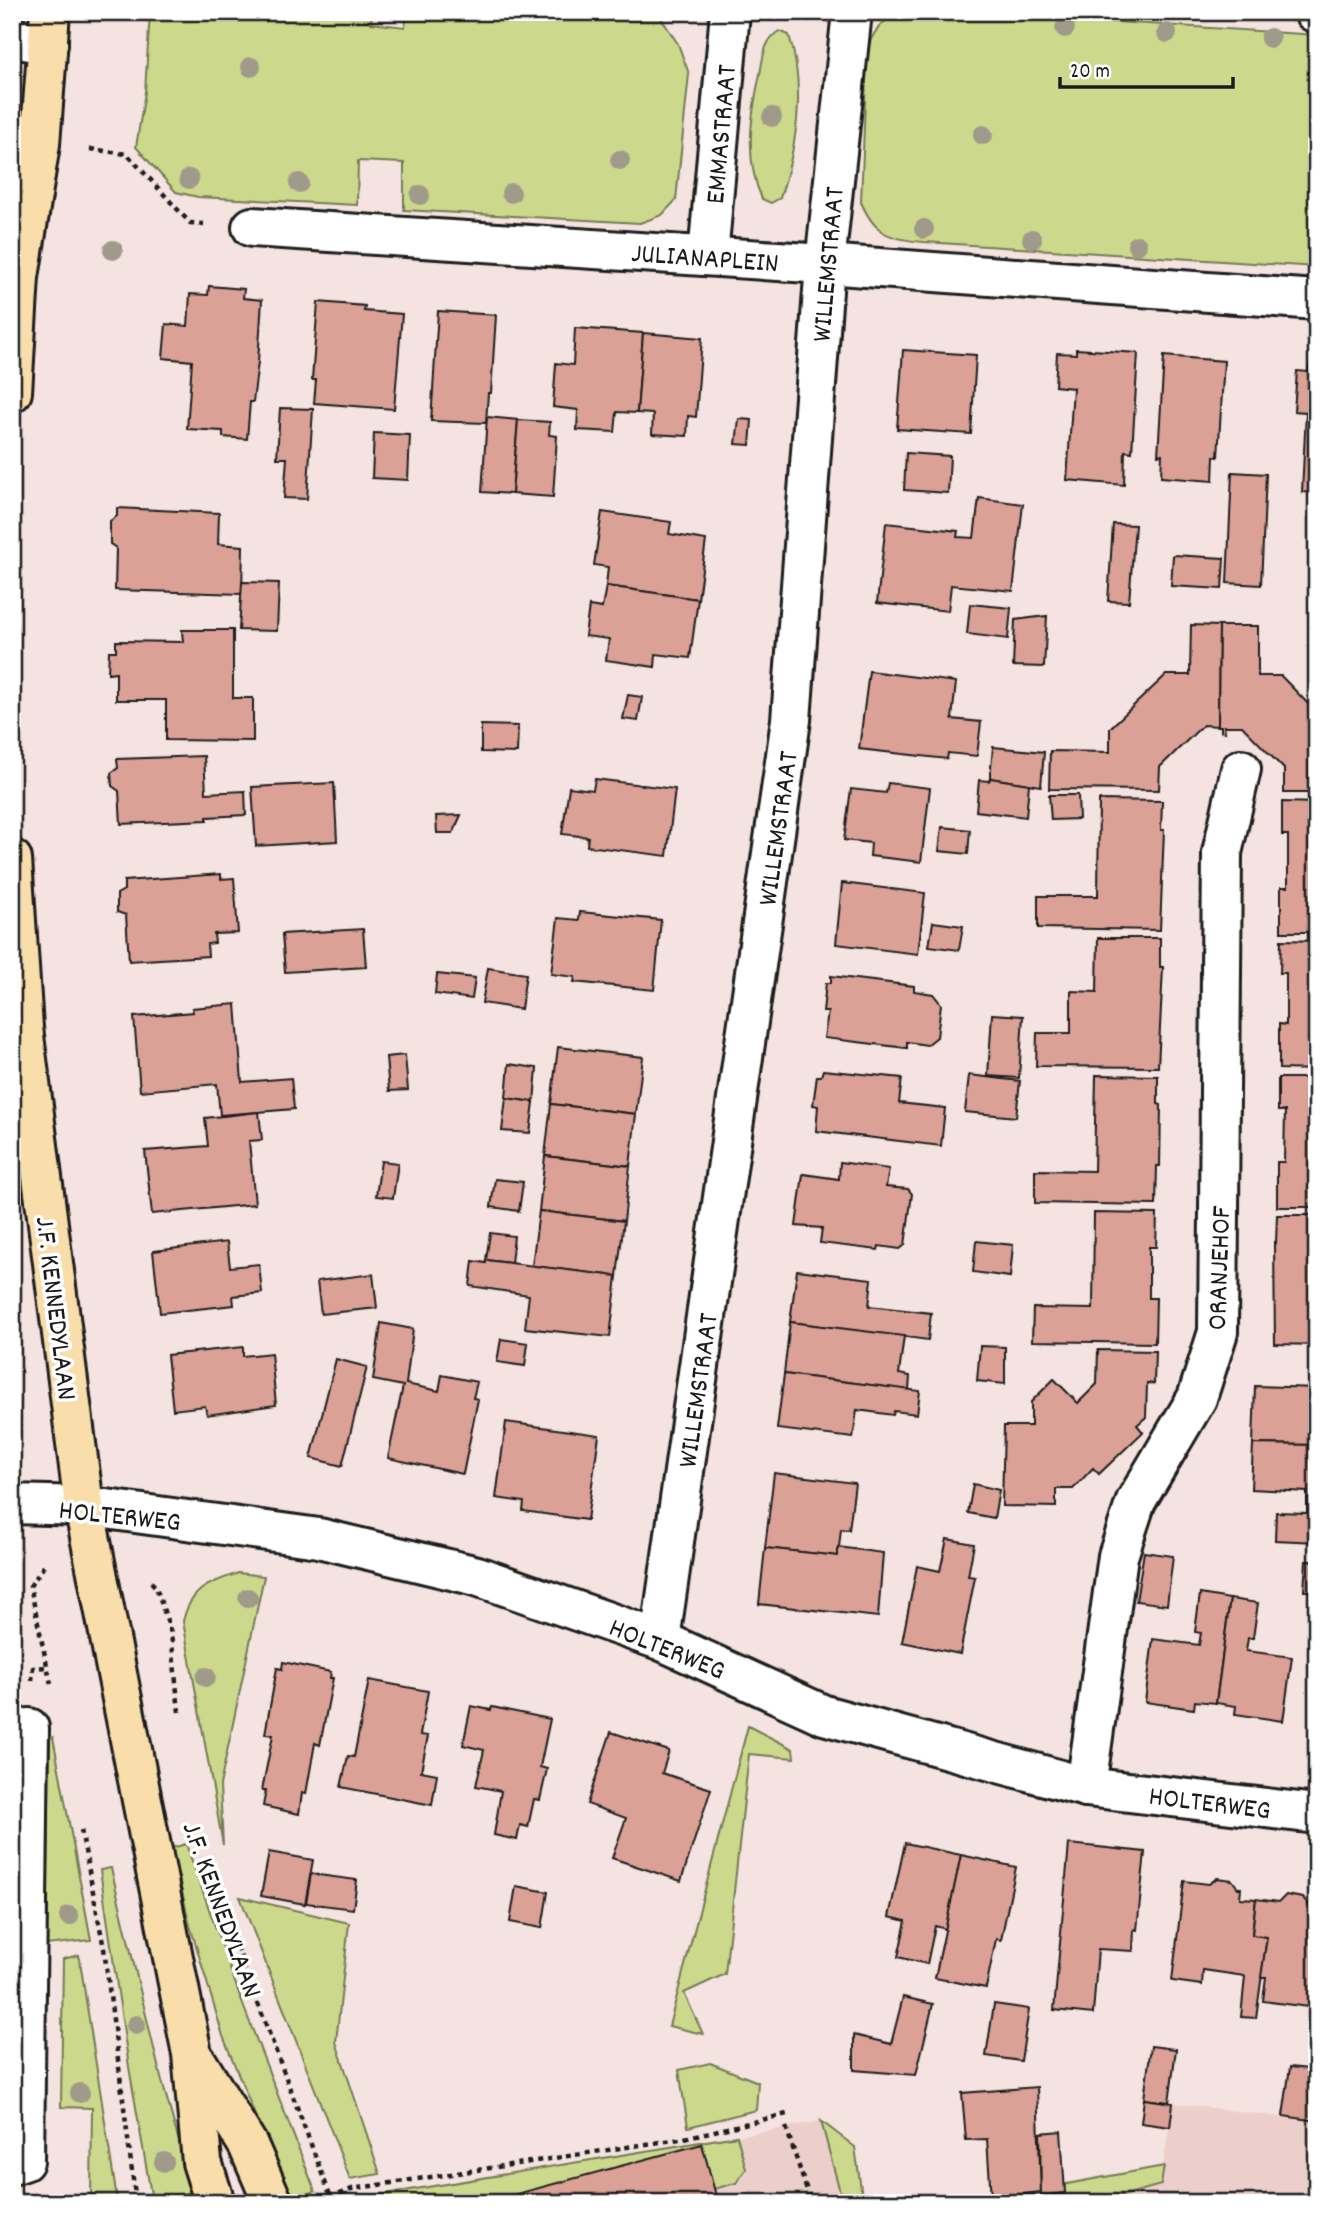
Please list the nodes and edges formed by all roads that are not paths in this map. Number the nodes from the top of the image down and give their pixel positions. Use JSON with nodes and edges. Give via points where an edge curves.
{"nodes":[{"id":1,"x":730,"y":12,"type":"edge"},
{"id":2,"x":852,"y":12,"type":"edge"},
{"id":3,"x":37,"y":31,"type":"edge"},
{"id":4,"x":252,"y":227,"type":"road end"},
{"id":5,"x":708,"y":256,"type":"junction"},
{"id":6,"x":825,"y":264,"type":"junction"},
{"id":7,"x":1317,"y":300,"type":"edge"},
{"id":8,"x":12,"y":391,"type":"edge"},
{"id":9,"x":1241,"y":769,"type":"dead end"},
{"id":10,"x":12,"y":859,"type":"edge"},
{"id":11,"x":12,"y":1504,"type":"edge"},
{"id":12,"x":83,"y":1506,"type":"junction"},
{"id":13,"x":660,"y":1640,"type":"junction"},
{"id":14,"x":29,"y":1728,"type":"dead end"},
{"id":15,"x":1086,"y":1787,"type":"junction"},
{"id":16,"x":1317,"y":1814,"type":"edge"},
{"id":17,"x":192,"y":2054,"type":"junction"},
{"id":18,"x":12,"y":2165,"type":"edge"},
{"id":19,"x":215,"y":2203,"type":"edge"},
{"id":20,"x":273,"y":2203,"type":"edge"}],
"edges":[{"from":1,"to":5,"type":"street","name":"EMMASTRAAT"},
{"from":2,"to":6,"type":"street","name":"WILLEMSTRAAT"},
{"from":3,"to":8,"type":"main road","via":[[40,144],[19,277]]},
{"from":4,"to":5,"type":"street","name":"JULIANAPLEIN"},
{"from":5,"to":6,"type":"street","name":"JULIANAPLEIN"},
{"from":6,"to":7,"type":"street","name":"JULIANAPLEIN"},
{"from":6,"to":13,"type":"street","name":"WILLEMSTRAAT","via":[[791,720]]},
{"from":9,"to":15,"type":"street","name":"ORANJEHOF","via":[[1222,853],[1218,1332],[1197,1398],[1136,1501],[1118,1556]]},
{"from":10,"to":12,"type":"main road","name":"J.F. KENNEDYLAAN","via":[[23,1028]]},
{"from":11,"to":12,"type":"street","name":"HOLTERWEG"},
{"from":12,"to":13,"type":"street","name":"HOLTERWEG","via":[[319,1538],[478,1576]]},
{"from":12,"to":17,"type":"main road","name":"J.F. KENNEDYLAAN"},
{"from":13,"to":15,"type":"street","name":"HOLTERWEG","via":[[824,1714]]},
{"from":14,"to":18,"type":"street","via":[[24,2161]]},
{"from":15,"to":16,"type":"street","name":"HOLTERWEG"},
{"from":17,"to":19,"type":"main road","name":"J.F. KENNEDYLAAN","via":[[202,2162]]},
{"from":17,"to":20,"type":"main road","name":"J.F. KENNEDYLAAN","via":[[248,2145]]}]}
